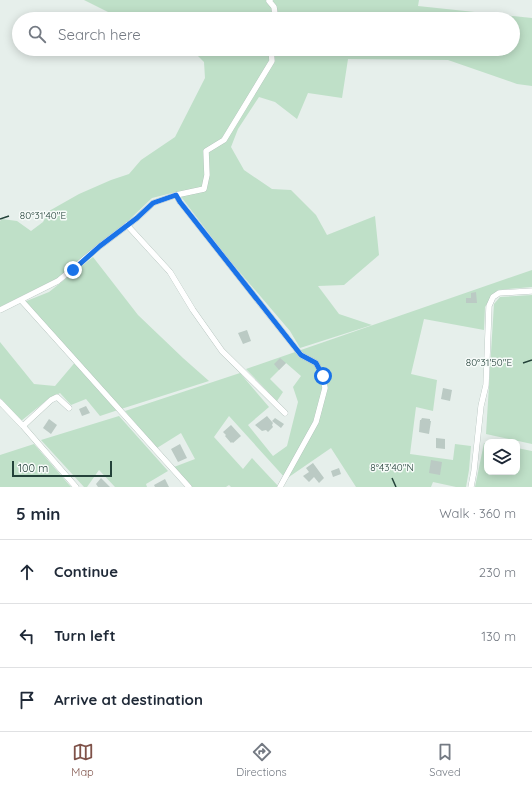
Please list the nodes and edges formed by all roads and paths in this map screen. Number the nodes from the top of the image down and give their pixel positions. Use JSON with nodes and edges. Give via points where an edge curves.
{"nodes":[{"id":1,"x":270,"y":0,"type":"edge"},
{"id":2,"x":275,"y":12,"type":"edge"},
{"id":3,"x":272,"y":56,"type":"edge"},
{"id":4,"x":176,"y":195,"type":"junction"},
{"id":5,"x":127,"y":225,"type":"junction"},
{"id":6,"x":532,"y":291,"type":"edge"},
{"id":7,"x":20,"y":300,"type":"junction"},
{"id":8,"x":0,"y":310,"type":"edge"},
{"id":9,"x":0,"y":402,"type":"edge"},
{"id":10,"x":69,"y":408,"type":"dead end"},
{"id":11,"x":285,"y":413,"type":"dead end"},
{"id":12,"x":23,"y":426,"type":"junction"},
{"id":13,"x":281,"y":486,"type":"edge"},
{"id":14,"x":76,"y":487,"type":"edge"},
{"id":15,"x":189,"y":487,"type":"edge"},
{"id":16,"x":471,"y":487,"type":"edge"}],
"edges":[{"from":1,"to":2,"type":"street"},
{"from":3,"to":4,"type":"street","via":[[272,61],[224,140],[206,151],[207,175],[204,189]]},
{"from":4,"to":5,"type":"street","via":[[153,203]]},
{"from":4,"to":13,"type":"street","via":[[301,355],[316,363],[323,376],[325,388],[316,422]]},
{"from":5,"to":7,"type":"street","via":[[58,281]]},
{"from":5,"to":11,"type":"street","via":[[170,272],[222,351]]},
{"from":6,"to":16,"type":"street","via":[[499,293],[493,297],[489,306],[486,385]]},
{"from":7,"to":8,"type":"street"},
{"from":7,"to":15,"type":"street"},
{"from":9,"to":12,"type":"street"},
{"from":10,"to":12,"type":"street","via":[[57,397]]},
{"from":12,"to":14,"type":"street"}]}
